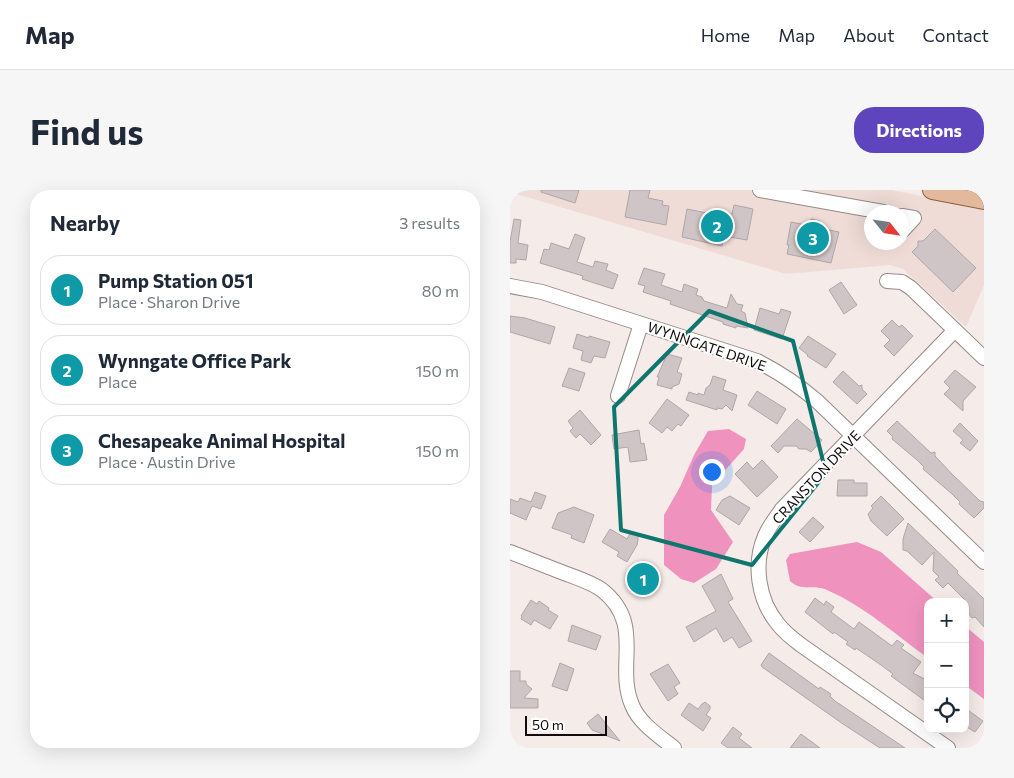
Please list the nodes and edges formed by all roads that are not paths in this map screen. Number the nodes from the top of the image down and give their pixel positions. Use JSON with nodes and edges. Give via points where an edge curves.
{"nodes":[{"id":1,"x":760,"y":190,"type":"edge"},
{"id":2,"x":932,"y":190,"type":"edge"},
{"id":3,"x":984,"y":200,"type":"edge"},
{"id":4,"x":864,"y":208,"type":"edge"},
{"id":5,"x":909,"y":217,"type":"edge"},
{"id":6,"x":909,"y":224,"type":"edge"},
{"id":7,"x":887,"y":281,"type":"dead end"},
{"id":8,"x":510,"y":286,"type":"edge"},
{"id":9,"x":641,"y":324,"type":"junction"},
{"id":10,"x":955,"y":330,"type":"junction"},
{"id":11,"x":984,"y":358,"type":"edge"},
{"id":12,"x":618,"y":396,"type":"dead end"},
{"id":13,"x":853,"y":436,"type":"junction"},
{"id":14,"x":510,"y":552,"type":"edge"},
{"id":15,"x":984,"y":562,"type":"edge"},
{"id":16,"x":674,"y":748,"type":"edge"},
{"id":17,"x":948,"y":748,"type":"edge"}],
"edges":[{"from":1,"to":4,"type":"street"},
{"from":2,"to":3,"type":"main road"},
{"from":5,"to":6,"type":"street","via":[[914,218]]},
{"from":7,"to":10,"type":"street","via":[[902,282],[912,288]]},
{"from":8,"to":9,"type":"street","name":"WYNNGATE DRIVE","via":[[542,292]]},
{"from":9,"to":12,"type":"street"},
{"from":9,"to":13,"type":"street","name":"WYNNGATE DRIVE","via":[[756,361],[777,371],[800,386]]},
{"from":10,"to":11,"type":"street"},
{"from":10,"to":13,"type":"street","name":"CRANSTON DRIVE"},
{"from":13,"to":15,"type":"street","name":"WYNNGATE DRIVE"},
{"from":13,"to":17,"type":"street","name":"CRANSTON DRIVE","via":[[772,523],[760,554],[758,572],[763,598],[776,623],[801,645]]},
{"from":14,"to":16,"type":"street","via":[[590,582],[616,606],[626,631],[627,683],[631,704],[645,724]]}]}
